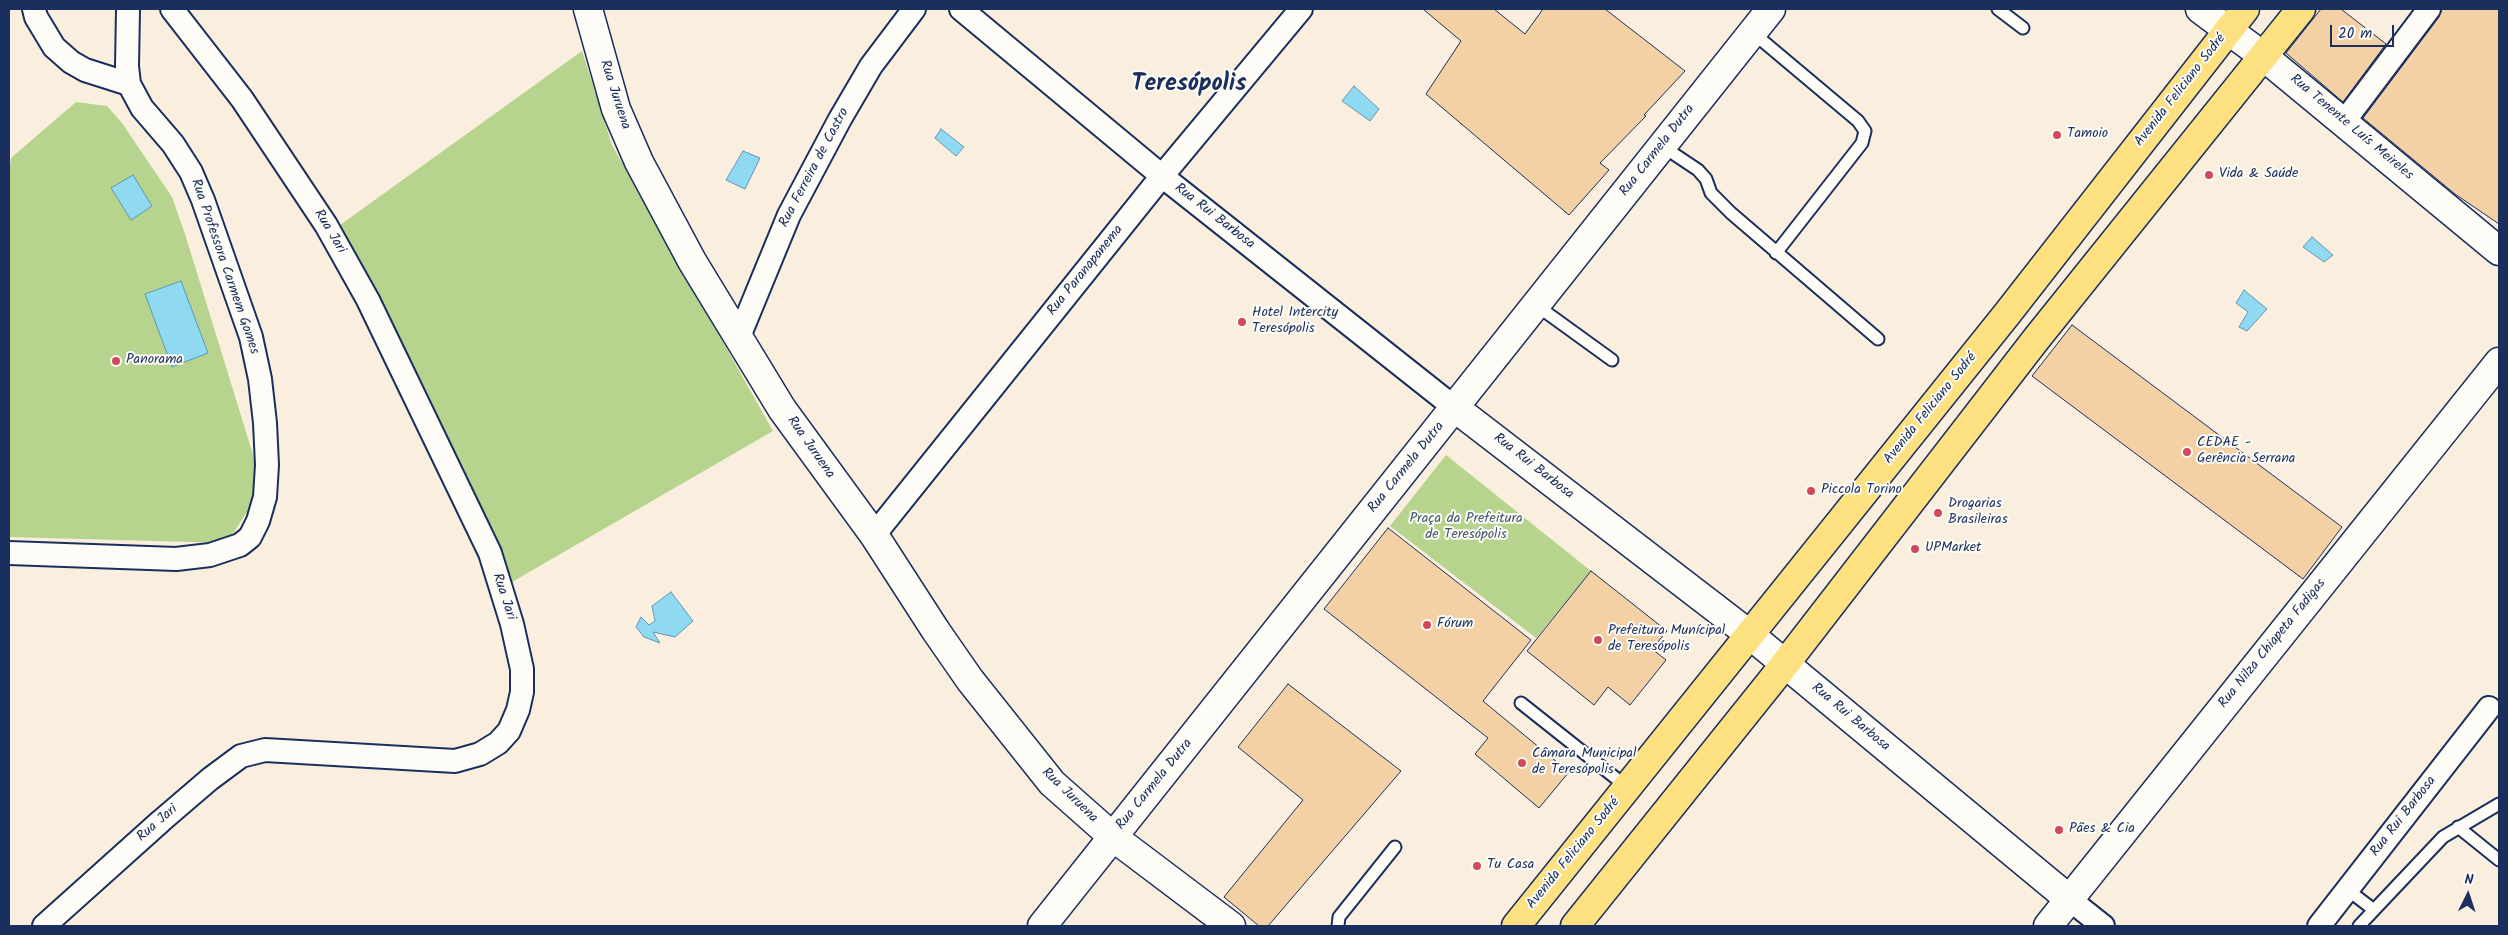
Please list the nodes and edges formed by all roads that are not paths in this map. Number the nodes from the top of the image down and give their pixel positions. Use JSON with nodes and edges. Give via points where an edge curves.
{"nodes":[{"id":1,"x":34,"y":9,"type":"edge"},
{"id":2,"x":128,"y":9,"type":"edge"},
{"id":3,"x":172,"y":9,"type":"edge"},
{"id":4,"x":588,"y":9,"type":"edge"},
{"id":5,"x":914,"y":9,"type":"edge"},
{"id":6,"x":961,"y":9,"type":"edge"},
{"id":7,"x":1301,"y":9,"type":"edge"},
{"id":8,"x":1770,"y":9,"type":"edge"},
{"id":9,"x":1998,"y":9,"type":"edge"},
{"id":10,"x":2200,"y":9,"type":"edge"},
{"id":11,"x":2301,"y":9,"type":"edge"},
{"id":12,"x":2429,"y":9,"type":"edge"},
{"id":13,"x":2237,"y":19,"type":"edge"},
{"id":14,"x":2023,"y":28,"type":"dead end"},
{"id":15,"x":1752,"y":32,"type":"junction"},
{"id":16,"x":2263,"y":56,"type":"junction"},
{"id":17,"x":129,"y":84,"type":"junction"},
{"id":18,"x":2343,"y":123,"type":"junction"},
{"id":19,"x":1662,"y":146,"type":"junction"},
{"id":20,"x":1162,"y":176,"type":"junction"},
{"id":21,"x":2499,"y":251,"type":"edge"},
{"id":22,"x":1776,"y":253,"type":"junction"},
{"id":23,"x":1536,"y":305,"type":"junction"},
{"id":24,"x":2007,"y":314,"type":"junction"},
{"id":25,"x":2037,"y":338,"type":"junction"},
{"id":26,"x":738,"y":339,"type":"junction"},
{"id":27,"x":1878,"y":339,"type":"dead end"},
{"id":28,"x":1612,"y":360,"type":"dead end"},
{"id":29,"x":2499,"y":362,"type":"edge"},
{"id":30,"x":1456,"y":408,"type":"junction"},
{"id":31,"x":874,"y":535,"type":"junction"},
{"id":32,"x":9,"y":553,"type":"edge"},
{"id":33,"x":1749,"y":634,"type":"junction"},
{"id":34,"x":1785,"y":664,"type":"junction"},
{"id":35,"x":1521,"y":703,"type":"dead end"},
{"id":36,"x":2490,"y":708,"type":"dead end"},
{"id":37,"x":1627,"y":788,"type":"junction"},
{"id":38,"x":2499,"y":804,"type":"edge"},
{"id":39,"x":2458,"y":828,"type":"junction"},
{"id":40,"x":1114,"y":838,"type":"junction"},
{"id":41,"x":1395,"y":847,"type":"dead end"},
{"id":42,"x":2499,"y":860,"type":"edge"},
{"id":43,"x":2348,"y":890,"type":"junction"},
{"id":44,"x":2069,"y":899,"type":"junction"},
{"id":45,"x":2374,"y":910,"type":"junction"},
{"id":46,"x":44,"y":926,"type":"edge"},
{"id":47,"x":1042,"y":926,"type":"edge"},
{"id":48,"x":1232,"y":926,"type":"edge"},
{"id":49,"x":1338,"y":926,"type":"edge"},
{"id":50,"x":1516,"y":926,"type":"edge"},
{"id":51,"x":1575,"y":926,"type":"edge"},
{"id":52,"x":2048,"y":926,"type":"edge"},
{"id":53,"x":2103,"y":926,"type":"edge"},
{"id":54,"x":2319,"y":926,"type":"edge"},
{"id":55,"x":2359,"y":926,"type":"edge"}],
"edges":[{"from":1,"to":17,"type":"street","via":[[54,47],[71,62],[85,70]]},
{"from":2,"to":17,"type":"street","name":"Rua Professora Carmem Gomes"},
{"from":3,"to":46,"type":"street","name":"Rua Jari","via":[[242,99],[326,225],[368,300],[490,553],[512,624],[522,669],[522,692],[509,731],[498,744],[455,762],[265,750],[241,756],[161,821]]},
{"from":4,"to":26,"type":"street","name":"Rua Juruena","via":[[616,108],[639,162]]},
{"from":5,"to":26,"type":"street","name":"Rua Ferreira de Castro","via":[[871,66],[840,119],[789,215]]},
{"from":6,"to":20,"type":"street","name":"Rua Rui Barbosa"},
{"from":7,"to":20,"type":"street","name":"Rua Paranapanema"},
{"from":8,"to":15,"type":"street","name":"Rua Carmela Dutra"},
{"from":9,"to":14,"type":"lane"},
{"from":10,"to":13,"type":"street","name":"Rua Tenente Luís Meireles"},
{"from":11,"to":16,"type":"main road"},
{"from":12,"to":18,"type":"street"},
{"from":13,"to":16,"type":"street","name":"Rua Tenente Luís Meireles"},
{"from":13,"to":24,"type":"main road","name":"Avenida Feliciano Sodré"},
{"from":15,"to":19,"type":"street","name":"Rua Carmela Dutra"},
{"from":15,"to":22,"type":"lane","via":[[1858,121],[1865,131],[1862,143]]},
{"from":16,"to":18,"type":"street","name":"Rua Tenente Luís Meireles"},
{"from":16,"to":25,"type":"main road"},
{"from":17,"to":32,"type":"street","name":"Rua Professora Carmem Gomes","via":[[142,108],[191,172],[251,337],[265,423],[265,498],[250,537],[210,555],[176,558]]},
{"from":18,"to":21,"type":"street","name":"Rua Tenente Luís Meireles"},
{"from":19,"to":22,"type":"lane","via":[[1698,170],[1706,179],[1711,193]]},
{"from":19,"to":23,"type":"street","name":"Rua Carmela Dutra"},
{"from":20,"to":30,"type":"street","name":"Rua Rui Barbosa"},
{"from":20,"to":31,"type":"street","name":"Rua Paranapanema"},
{"from":22,"to":27,"type":"lane"},
{"from":23,"to":28,"type":"lane"},
{"from":23,"to":30,"type":"street","name":"Rua Carmela Dutra"},
{"from":24,"to":25,"type":"main road"},
{"from":24,"to":33,"type":"main road","name":"Avenida Feliciano Sodré"},
{"from":25,"to":34,"type":"main road"},
{"from":26,"to":31,"type":"street","name":"Rua Juruena","via":[[782,409]]},
{"from":29,"to":44,"type":"street","name":"Rua Nilza Chiapeta Fadigas"},
{"from":30,"to":33,"type":"street","name":"Rua Rui Barbosa"},
{"from":30,"to":40,"type":"street","name":"Rua Carmela Dutra"},
{"from":31,"to":40,"type":"street","name":"Rua Juruena","via":[[936,631],[1018,742],[1052,783]]},
{"from":33,"to":34,"type":"street","name":"Rua Rui Barbosa"},
{"from":33,"to":37,"type":"main road","name":"Avenida Feliciano Sodré"},
{"from":34,"to":44,"type":"street","name":"Rua Rui Barbosa"},
{"from":34,"to":51,"type":"main road"},
{"from":35,"to":37,"type":"lane"},
{"from":36,"to":43,"type":"street","name":"Rua Rui Barbosa"},
{"from":37,"to":50,"type":"main road","name":"Avenida Feliciano Sodré"},
{"from":38,"to":39,"type":"lane"},
{"from":39,"to":42,"type":"lane"},
{"from":39,"to":45,"type":"lane","via":[[2443,837]]},
{"from":40,"to":47,"type":"street","name":"Rua Carmela Dutra"},
{"from":40,"to":48,"type":"street","name":"Rua Juruena"},
{"from":41,"to":49,"type":"lane","via":[[1339,917]]},
{"from":43,"to":45,"type":"lane"},
{"from":43,"to":54,"type":"street","name":"Rua Rui Barbosa"},
{"from":44,"to":52,"type":"street","name":"Rua Nilza Chiapeta Fadigas"},
{"from":44,"to":53,"type":"street","name":"Rua Rui Barbosa"},
{"from":45,"to":55,"type":"lane"}]}
